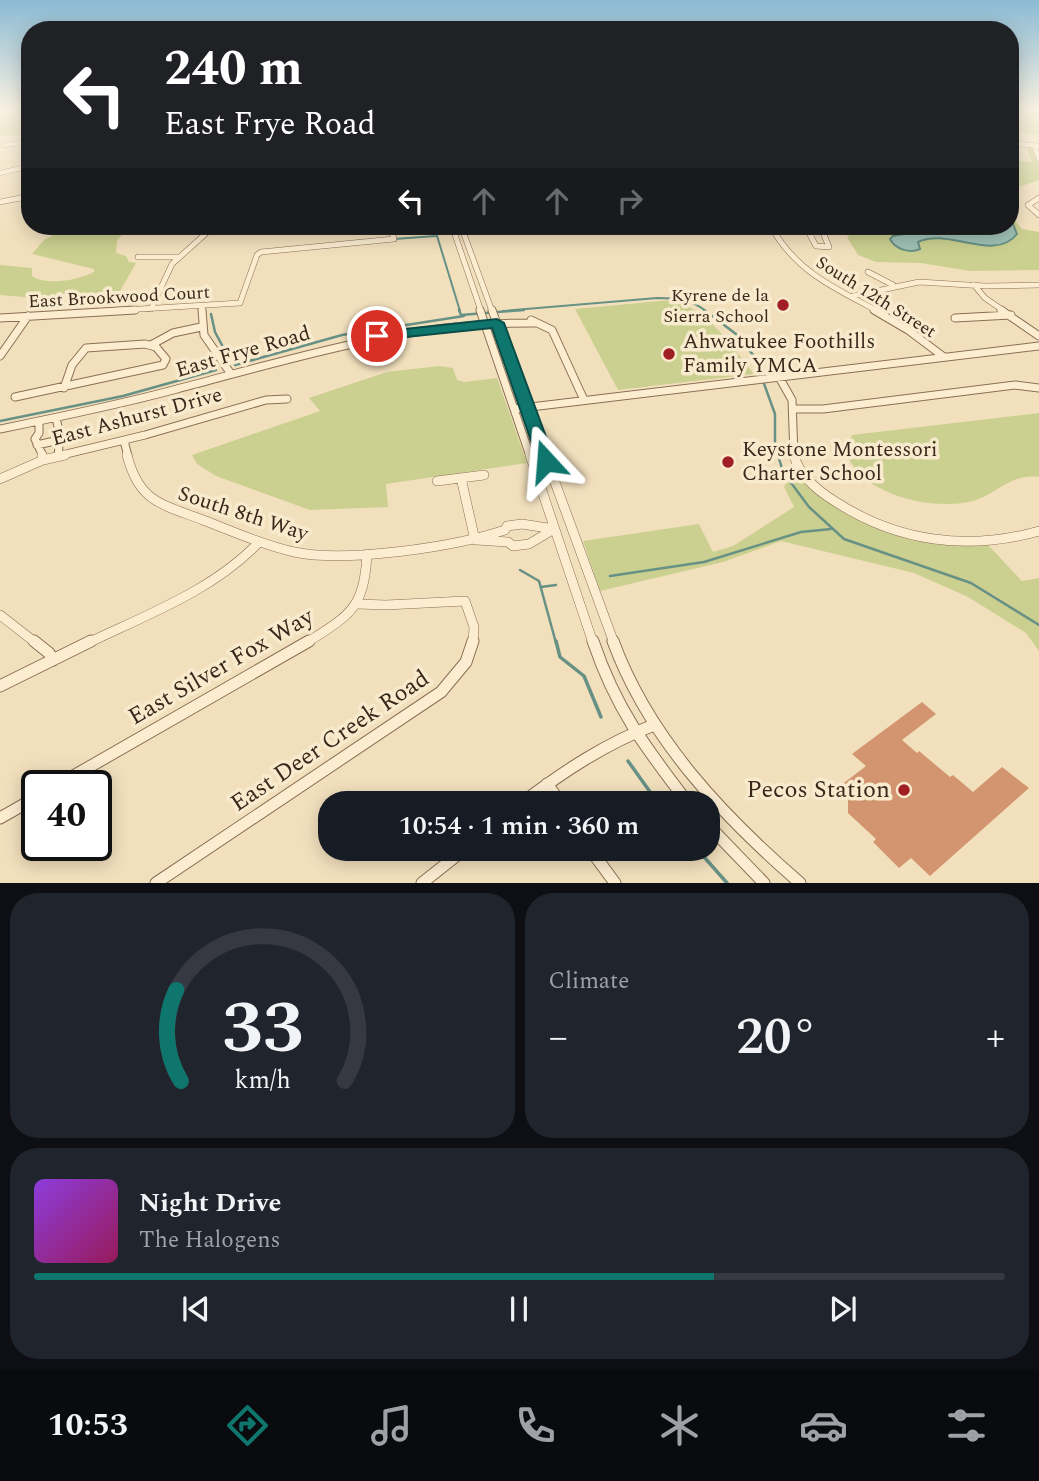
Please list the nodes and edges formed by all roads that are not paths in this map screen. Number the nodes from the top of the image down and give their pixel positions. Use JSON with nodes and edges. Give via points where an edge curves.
{"nodes":[{"id":1,"x":21,"y":168,"type":"edge"},
{"id":2,"x":0,"y":173,"type":"edge"},
{"id":3,"x":21,"y":197,"type":"edge"},
{"id":4,"x":1039,"y":198,"type":"edge"},
{"id":5,"x":0,"y":202,"type":"edge"},
{"id":6,"x":1039,"y":215,"type":"edge"},
{"id":7,"x":204,"y":235,"type":"edge"},
{"id":8,"x":393,"y":235,"type":"edge"},
{"id":9,"x":455,"y":235,"type":"edge"},
{"id":10,"x":465,"y":235,"type":"edge"},
{"id":11,"x":775,"y":235,"type":"edge"},
{"id":12,"x":469,"y":246,"type":"junction"},
{"id":13,"x":459,"y":247,"type":"junction"},
{"id":14,"x":138,"y":257,"type":"dead end"},
{"id":15,"x":178,"y":257,"type":"junction"},
{"id":16,"x":868,"y":272,"type":"dead end"},
{"id":17,"x":893,"y":285,"type":"junction"},
{"id":18,"x":974,"y":285,"type":"junction"},
{"id":19,"x":1039,"y":285,"type":"edge"},
{"id":20,"x":853,"y":296,"type":"junction"},
{"id":21,"x":202,"y":306,"type":"junction"},
{"id":22,"x":151,"y":309,"type":"junction"},
{"id":23,"x":1011,"y":315,"type":"junction"},
{"id":24,"x":28,"y":316,"type":"junction"},
{"id":25,"x":495,"y":316,"type":"junction"},
{"id":26,"x":0,"y":318,"type":"edge"},
{"id":27,"x":483,"y":318,"type":"junction"},
{"id":28,"x":956,"y":318,"type":"dead end"},
{"id":29,"x":201,"y":329,"type":"junction"},
{"id":30,"x":1039,"y":336,"type":"edge"},
{"id":31,"x":153,"y":346,"type":"junction"},
{"id":32,"x":1039,"y":346,"type":"edge"},
{"id":33,"x":0,"y":356,"type":"edge"},
{"id":34,"x":944,"y":357,"type":"junction"},
{"id":35,"x":231,"y":374,"type":"junction"},
{"id":36,"x":776,"y":377,"type":"junction"},
{"id":37,"x":64,"y":388,"type":"junction"},
{"id":38,"x":1039,"y":388,"type":"edge"},
{"id":39,"x":15,"y":397,"type":"dead end"},
{"id":40,"x":287,"y":400,"type":"dead end"},
{"id":41,"x":584,"y":400,"type":"junction"},
{"id":42,"x":527,"y":407,"type":"junction"},
{"id":43,"x":514,"y":409,"type":"junction"},
{"id":44,"x":793,"y":409,"type":"junction"},
{"id":45,"x":56,"y":418,"type":"junction"},
{"id":46,"x":39,"y":422,"type":"junction"},
{"id":47,"x":0,"y":429,"type":"edge"},
{"id":48,"x":58,"y":429,"type":"junction"},
{"id":49,"x":39,"y":433,"type":"junction"},
{"id":50,"x":59,"y":440,"type":"junction"},
{"id":51,"x":124,"y":441,"type":"junction"},
{"id":52,"x":37,"y":445,"type":"junction"},
{"id":53,"x":58,"y":456,"type":"junction"},
{"id":54,"x":43,"y":460,"type":"junction"},
{"id":55,"x":484,"y":475,"type":"dead end"},
{"id":56,"x":461,"y":478,"type":"junction"},
{"id":57,"x":0,"y":479,"type":"edge"},
{"id":58,"x":437,"y":481,"type":"dead end"},
{"id":59,"x":528,"y":526,"type":"junction"},
{"id":60,"x":555,"y":529,"type":"junction"},
{"id":61,"x":505,"y":530,"type":"junction"},
{"id":62,"x":1039,"y":531,"type":"edge"},
{"id":63,"x":475,"y":540,"type":"junction"},
{"id":64,"x":532,"y":540,"type":"junction"},
{"id":65,"x":259,"y":542,"type":"junction"},
{"id":66,"x":508,"y":542,"type":"junction"},
{"id":67,"x":368,"y":554,"type":"junction"},
{"id":68,"x":358,"y":604,"type":"junction"},
{"id":69,"x":0,"y":615,"type":"edge"},
{"id":70,"x":53,"y":660,"type":"junction"},
{"id":71,"x":0,"y":686,"type":"edge"},
{"id":72,"x":654,"y":724,"type":"junction"},
{"id":73,"x":634,"y":732,"type":"junction"},
{"id":74,"x":84,"y":770,"type":"edge"},
{"id":75,"x":547,"y":784,"type":"junction"},
{"id":76,"x":538,"y":791,"type":"edge"},
{"id":77,"x":552,"y":791,"type":"edge"},
{"id":78,"x":679,"y":791,"type":"edge"},
{"id":79,"x":21,"y":806,"type":"edge"},
{"id":80,"x":0,"y":818,"type":"edge"},
{"id":81,"x":720,"y":837,"type":"edge"},
{"id":82,"x":450,"y":861,"type":"edge"},
{"id":83,"x":599,"y":861,"type":"edge"},
{"id":84,"x":156,"y":883,"type":"edge"},
{"id":85,"x":422,"y":883,"type":"edge"},
{"id":86,"x":615,"y":883,"type":"edge"},
{"id":87,"x":764,"y":883,"type":"edge"},
{"id":88,"x":800,"y":883,"type":"edge"}],
"edges":[{"from":1,"to":2,"type":"street"},
{"from":3,"to":5,"type":"street"},
{"from":4,"to":6,"type":"street","via":[[1028,205]]},
{"from":7,"to":15,"type":"street"},
{"from":8,"to":21,"type":"street","name":"East Brookwood Court","via":[[394,239],[261,252],[240,303]]},
{"from":9,"to":13,"type":"street"},
{"from":10,"to":12,"type":"street"},
{"from":11,"to":20,"type":"street","name":"South 12th Street","via":[[791,258]]},
{"from":12,"to":13,"type":"street"},
{"from":12,"to":25,"type":"street"},
{"from":13,"to":27,"type":"street"},
{"from":14,"to":15,"type":"street"},
{"from":15,"to":22,"type":"street"},
{"from":16,"to":17,"type":"street"},
{"from":17,"to":18,"type":"street"},
{"from":17,"to":20,"type":"street"},
{"from":18,"to":19,"type":"street"},
{"from":18,"to":23,"type":"street"},
{"from":20,"to":34,"type":"street","name":"South 12th Street"},
{"from":21,"to":22,"type":"street","name":"East Brookwood Court"},
{"from":21,"to":29,"type":"street"},
{"from":22,"to":24,"type":"street","name":"East Brookwood Court"},
{"from":23,"to":28,"type":"street"},
{"from":23,"to":30,"type":"street"},
{"from":24,"to":26,"type":"street","name":"East Brookwood Court"},
{"from":24,"to":33,"type":"street"},
{"from":25,"to":27,"type":"street","name":"East Frye Road"},
{"from":25,"to":41,"type":"street","name":"East Frye Road","via":[[552,330]]},
{"from":25,"to":42,"type":"street"},
{"from":27,"to":35,"type":"street","name":"East Frye Road","via":[[358,339]]},
{"from":27,"to":43,"type":"street"},
{"from":29,"to":31,"type":"street"},
{"from":29,"to":35,"type":"street"},
{"from":31,"to":37,"type":"street","via":[[86,348],[72,365]]},
{"from":31,"to":37,"type":"street","via":[[166,363]]},
{"from":32,"to":34,"type":"street"},
{"from":34,"to":36,"type":"street"},
{"from":35,"to":45,"type":"street","name":"East Frye Road"},
{"from":36,"to":41,"type":"street"},
{"from":36,"to":44,"type":"street","via":[[791,396]]},
{"from":37,"to":39,"type":"street"},
{"from":38,"to":44,"type":"street","via":[[1015,386],[823,410]]},
{"from":40,"to":51,"type":"street","name":"East Ashurst Drive","via":[[267,400]]},
{"from":41,"to":42,"type":"street"},
{"from":42,"to":43,"type":"street"},
{"from":42,"to":72,"type":"street","via":[[626,677]]},
{"from":43,"to":60,"type":"street"},
{"from":44,"to":62,"type":"street","via":[[791,442],[798,467],[818,489],[871,522],[948,542],[1003,540]]},
{"from":45,"to":46,"type":"street","name":"East Frye Road"},
{"from":45,"to":48,"type":"street"},
{"from":46,"to":47,"type":"street","name":"East Frye Road"},
{"from":46,"to":49,"type":"street"},
{"from":48,"to":49,"type":"street"},
{"from":48,"to":50,"type":"street"},
{"from":49,"to":52,"type":"street"},
{"from":50,"to":52,"type":"street"},
{"from":50,"to":53,"type":"street"},
{"from":51,"to":53,"type":"street","name":"East Ashurst Drive"},
{"from":51,"to":65,"type":"street","name":"South 8th Way","via":[[138,486],[157,502]]},
{"from":52,"to":54,"type":"street"},
{"from":53,"to":54,"type":"street","name":"East Ashurst Drive"},
{"from":54,"to":57,"type":"street","name":"East Ashurst Drive"},
{"from":55,"to":56,"type":"street"},
{"from":56,"to":58,"type":"street"},
{"from":56,"to":63,"type":"street"},
{"from":59,"to":60,"type":"street","name":"South 8th Way"},
{"from":59,"to":61,"type":"street","name":"South 8th Way","via":[[507,526]]},
{"from":59,"to":64,"type":"street"},
{"from":60,"to":64,"type":"street","name":"South 8th Way"},
{"from":60,"to":73,"type":"street","via":[[603,671]]},
{"from":61,"to":63,"type":"street","name":"South 8th Way"},
{"from":61,"to":66,"type":"street"},
{"from":63,"to":66,"type":"street","name":"South 8th Way"},
{"from":63,"to":67,"type":"street","name":"South 8th Way"},
{"from":64,"to":66,"type":"street","name":"South 8th Way","via":[[513,546]]},
{"from":65,"to":67,"type":"street","name":"South 8th Way","via":[[316,555]]},
{"from":65,"to":70,"type":"street","via":[[243,559],[190,593]]},
{"from":67,"to":68,"type":"street"},
{"from":68,"to":74,"type":"street","name":"East Silver Fox Way","via":[[320,636]]},
{"from":68,"to":84,"type":"street","name":"East Deer Creek Road","via":[[401,607],[466,601],[474,643],[469,661],[441,692]]},
{"from":69,"to":70,"type":"street"},
{"from":70,"to":71,"type":"street"},
{"from":72,"to":73,"type":"street"},
{"from":72,"to":88,"type":"street","via":[[713,802]]},
{"from":73,"to":75,"type":"street","via":[[582,758]]},
{"from":73,"to":78,"type":"street"},
{"from":75,"to":76,"type":"street"},
{"from":75,"to":77,"type":"street"},
{"from":79,"to":80,"type":"street"},
{"from":81,"to":87,"type":"street"},
{"from":82,"to":85,"type":"street"},
{"from":83,"to":86,"type":"street"}]}
